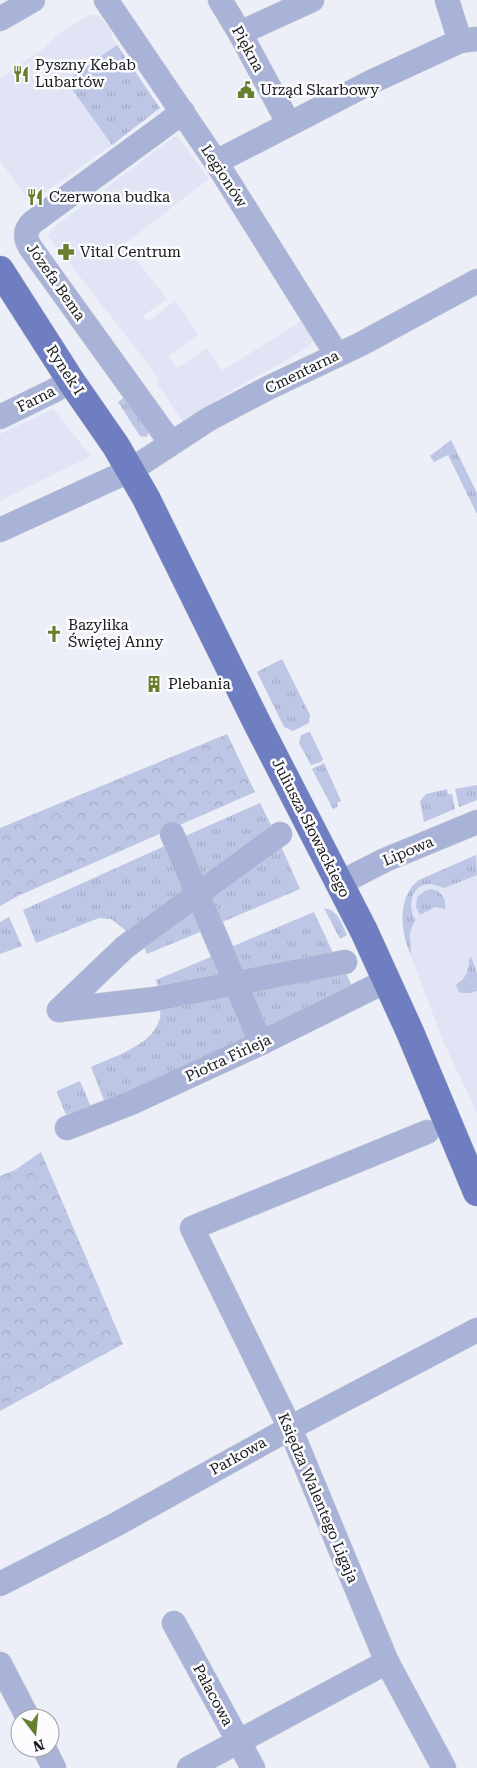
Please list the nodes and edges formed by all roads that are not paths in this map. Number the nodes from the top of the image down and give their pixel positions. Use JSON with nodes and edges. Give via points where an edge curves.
{"nodes":[{"id":1,"x":34,"y":0,"type":"edge"},
{"id":2,"x":106,"y":0,"type":"edge"},
{"id":3,"x":220,"y":0,"type":"edge"},
{"id":4,"x":312,"y":0,"type":"edge"},
{"id":5,"x":447,"y":0,"type":"edge"},
{"id":6,"x":0,"y":19,"type":"edge"},
{"id":7,"x":240,"y":33,"type":"junction"},
{"id":8,"x":469,"y":40,"type":"edge"},
{"id":9,"x":183,"y":112,"type":"junction"},
{"id":10,"x":289,"y":124,"type":"junction"},
{"id":11,"x":216,"y":162,"type":"junction"},
{"id":12,"x":0,"y":270,"type":"edge"},
{"id":13,"x":477,"y":281,"type":"edge"},
{"id":14,"x":337,"y":355,"type":"junction"},
{"id":15,"x":71,"y":380,"type":"junction"},
{"id":16,"x":0,"y":417,"type":"edge"},
{"id":17,"x":171,"y":443,"type":"junction"},
{"id":18,"x":131,"y":470,"type":"junction"},
{"id":19,"x":0,"y":530,"type":"edge"},
{"id":20,"x":477,"y":822,"type":"edge"},
{"id":21,"x":172,"y":834,"type":"dead end"},
{"id":22,"x":280,"y":834,"type":"dead end"},
{"id":23,"x":340,"y":883,"type":"junction"},
{"id":24,"x":198,"y":894,"type":"junction"},
{"id":25,"x":345,"y":962,"type":"dead end"},
{"id":26,"x":386,"y":981,"type":"junction"},
{"id":27,"x":236,"y":984,"type":"junction"},
{"id":28,"x":261,"y":1043,"type":"junction"},
{"id":29,"x":67,"y":1128,"type":"dead end"},
{"id":30,"x":427,"y":1132,"type":"dead end"},
{"id":31,"x":477,"y":1192,"type":"edge"},
{"id":32,"x":477,"y":1330,"type":"edge"},
{"id":33,"x":290,"y":1428,"type":"junction"},
{"id":34,"x":0,"y":1584,"type":"edge"},
{"id":35,"x":174,"y":1622,"type":"dead end"},
{"id":36,"x":387,"y":1662,"type":"junction"},
{"id":37,"x":0,"y":1664,"type":"edge"},
{"id":38,"x":23,"y":1708,"type":"edge"},
{"id":39,"x":238,"y":1742,"type":"junction"},
{"id":40,"x":189,"y":1768,"type":"edge"},
{"id":41,"x":253,"y":1768,"type":"edge"},
{"id":42,"x":444,"y":1768,"type":"edge"}],
"edges":[{"from":1,"to":6,"type":"street"},
{"from":2,"to":9,"type":"street","name":"Legionów"},
{"from":3,"to":7,"type":"street","name":"Piękna"},
{"from":4,"to":7,"type":"street"},
{"from":5,"to":8,"type":"street"},
{"from":7,"to":10,"type":"street","name":"Piękna"},
{"from":8,"to":10,"type":"street","via":[[371,82]]},
{"from":9,"to":11,"type":"street","name":"Legionów"},
{"from":9,"to":17,"type":"street","name":"Józefa Bema","via":[[33,222],[26,234],[30,247]]},
{"from":10,"to":11,"type":"street"},
{"from":11,"to":14,"type":"street","name":"Legionów"},
{"from":12,"to":15,"type":"main road","name":"Rynek I"},
{"from":13,"to":14,"type":"street","name":"Cmentarna"},
{"from":14,"to":17,"type":"street","name":"Cmentarna","via":[[218,414]]},
{"from":15,"to":16,"type":"street","name":"Farna"},
{"from":15,"to":18,"type":"main road","name":"Rynek I"},
{"from":17,"to":18,"type":"street","name":"Cmentarna"},
{"from":18,"to":19,"type":"street","name":"Cmentarna"},
{"from":18,"to":23,"type":"main road","name":"Juliusza Słowackiego"},
{"from":20,"to":23,"type":"street","name":"Lipowa","via":[[385,860]]},
{"from":21,"to":24,"type":"street"},
{"from":22,"to":24,"type":"street"},
{"from":23,"to":26,"type":"main road","name":"Juliusza Słowackiego"},
{"from":24,"to":27,"type":"street"},
{"from":24,"to":27,"type":"street","via":[[125,947],[58,1010],[155,999]]},
{"from":25,"to":27,"type":"street"},
{"from":26,"to":28,"type":"street","name":"Piotra Firleja"},
{"from":26,"to":31,"type":"main road","name":"Juliusza Słowackiego"},
{"from":27,"to":28,"type":"street"},
{"from":28,"to":29,"type":"street","name":"Piotra Firleja","via":[[133,1102]]},
{"from":30,"to":33,"type":"street","name":"Księdza Walentego Ligaja","via":[[192,1228]]},
{"from":32,"to":33,"type":"street","name":"Parkowa"},
{"from":33,"to":34,"type":"street","name":"Parkowa"},
{"from":33,"to":36,"type":"street","name":"Księdza Walentego Ligaja"},
{"from":35,"to":39,"type":"street","name":"Pałacowa"},
{"from":36,"to":39,"type":"street"},
{"from":36,"to":42,"type":"street","name":"Księdza Walentego Ligaja"},
{"from":37,"to":38,"type":"street"},
{"from":39,"to":40,"type":"street"},
{"from":39,"to":41,"type":"street","name":"Pałacowa"}]}
